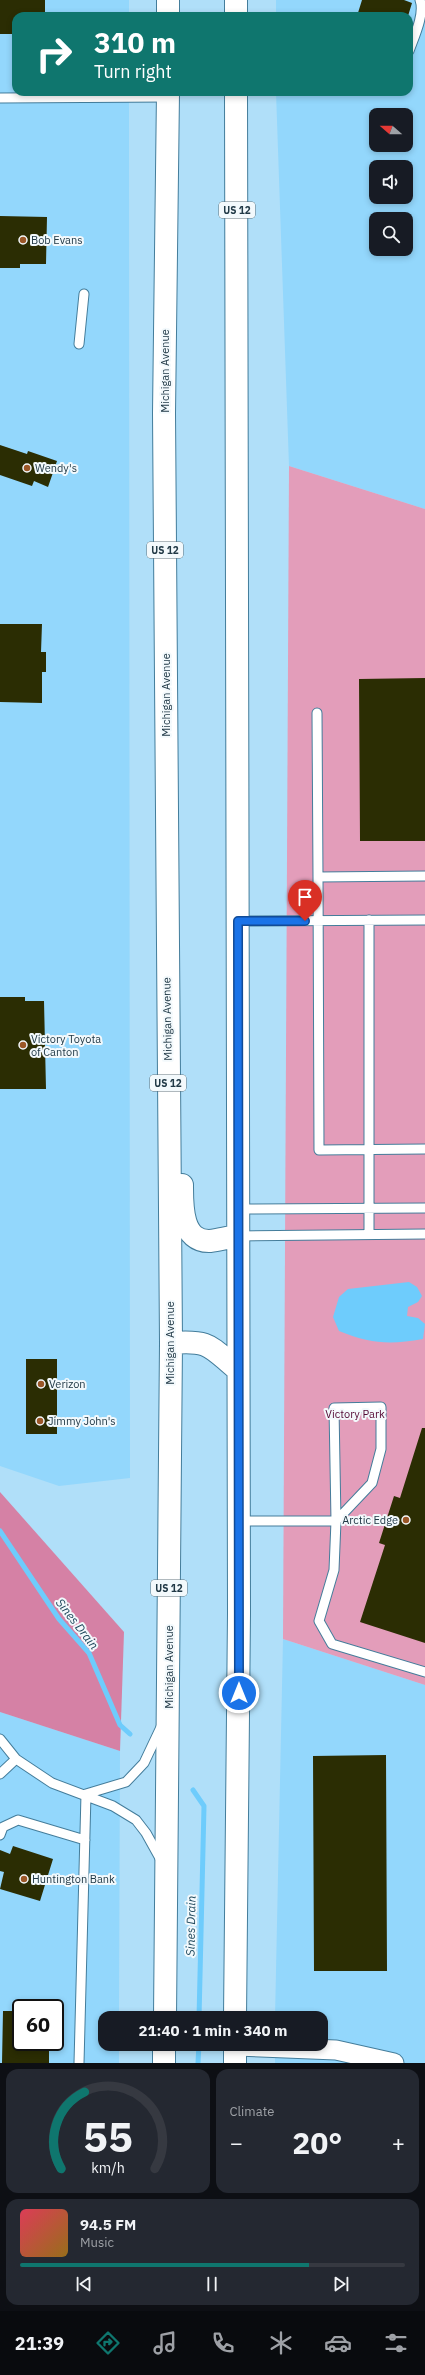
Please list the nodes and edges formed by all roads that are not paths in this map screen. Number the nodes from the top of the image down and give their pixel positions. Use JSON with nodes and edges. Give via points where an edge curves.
{"nodes":[{"id":1,"x":168,"y":0,"type":"edge"},
{"id":2,"x":236,"y":0,"type":"edge"},
{"id":3,"x":420,"y":0,"type":"edge"},
{"id":4,"x":168,"y":12,"type":"edge"},
{"id":5,"x":236,"y":12,"type":"edge"},
{"id":6,"x":413,"y":39,"type":"edge"},
{"id":7,"x":84,"y":96,"type":"edge"},
{"id":8,"x":168,"y":96,"type":"edge"},
{"id":9,"x":236,"y":96,"type":"edge"},
{"id":10,"x":0,"y":98,"type":"edge"},
{"id":11,"x":84,"y":294,"type":"dead end"},
{"id":12,"x":78,"y":344,"type":"dead end"},
{"id":13,"x":317,"y":713,"type":"dead end"},
{"id":14,"x":425,"y":876,"type":"edge"},
{"id":15,"x":318,"y":877,"type":"junction"},
{"id":16,"x":318,"y":920,"type":"junction"},
{"id":17,"x":369,"y":920,"type":"junction"},
{"id":18,"x":425,"y":920,"type":"edge"},
{"id":19,"x":238,"y":921,"type":"junction"},
{"id":20,"x":168,"y":1024,"type":"junction"},
{"id":21,"x":368,"y":1149,"type":"junction"},
{"id":22,"x":425,"y":1149,"type":"edge"},
{"id":23,"x":368,"y":1208,"type":"junction"},
{"id":24,"x":425,"y":1208,"type":"edge"},
{"id":25,"x":237,"y":1210,"type":"junction"},
{"id":26,"x":369,"y":1234,"type":"junction"},
{"id":27,"x":425,"y":1234,"type":"edge"},
{"id":28,"x":238,"y":1236,"type":"junction"},
{"id":29,"x":171,"y":1343,"type":"junction"},
{"id":30,"x":238,"y":1370,"type":"junction"},
{"id":31,"x":239,"y":1521,"type":"junction"},
{"id":32,"x":336,"y":1521,"type":"junction"},
{"id":33,"x":425,"y":1672,"type":"edge"},
{"id":34,"x":168,"y":1711,"type":"junction"},
{"id":35,"x":0,"y":1739,"type":"edge"},
{"id":36,"x":16,"y":1759,"type":"junction"},
{"id":37,"x":0,"y":1774,"type":"edge"},
{"id":38,"x":86,"y":1794,"type":"junction"},
{"id":39,"x":0,"y":1835,"type":"edge"},
{"id":40,"x":84,"y":1840,"type":"junction"},
{"id":41,"x":167,"y":1873,"type":"junction"},
{"id":42,"x":165,"y":2011,"type":"edge"},
{"id":43,"x":235,"y":2011,"type":"edge"},
{"id":44,"x":328,"y":2050,"type":"edge"},
{"id":45,"x":164,"y":2051,"type":"edge"},
{"id":46,"x":79,"y":2063,"type":"edge"},
{"id":47,"x":164,"y":2063,"type":"edge"},
{"id":48,"x":394,"y":2063,"type":"edge"}],
"edges":[{"from":1,"to":4,"type":"main road"},
{"from":2,"to":5,"type":"main road"},
{"from":3,"to":6,"type":"lane","via":[[422,9]]},
{"from":7,"to":10,"type":"lane"},
{"from":8,"to":20,"type":"main road","name":"Michigan Avenue","number":"US 12","via":[[164,413]]},
{"from":9,"to":19,"type":"main road","number":"US 12"},
{"from":11,"to":12,"type":"lane"},
{"from":13,"to":15,"type":"lane"},
{"from":14,"to":15,"type":"lane"},
{"from":15,"to":16,"type":"lane"},
{"from":16,"to":17,"type":"lane"},
{"from":16,"to":19,"type":"lane"},
{"from":16,"to":21,"type":"lane","via":[[319,1150]]},
{"from":17,"to":18,"type":"lane"},
{"from":17,"to":21,"type":"lane"},
{"from":19,"to":25,"type":"main road","number":"US 12"},
{"from":20,"to":28,"type":"main road","via":[[182,1038],[182,1200],[186,1228],[199,1238],[209,1241]]},
{"from":20,"to":29,"type":"main road","name":"Michigan Avenue","number":"US 12"},
{"from":21,"to":22,"type":"lane"},
{"from":21,"to":23,"type":"lane"},
{"from":23,"to":24,"type":"lane"},
{"from":23,"to":25,"type":"lane"},
{"from":23,"to":26,"type":"lane"},
{"from":25,"to":28,"type":"main road","number":"US 12"},
{"from":26,"to":27,"type":"lane"},
{"from":26,"to":28,"type":"lane"},
{"from":28,"to":30,"type":"main road","number":"US 12"},
{"from":29,"to":30,"type":"main road","via":[[197,1341],[210,1346]]},
{"from":29,"to":34,"type":"main road","name":"Michigan Avenue","number":"US 12"},
{"from":30,"to":31,"type":"main road","number":"US 12"},
{"from":31,"to":32,"type":"lane"},
{"from":31,"to":43,"type":"main road","number":"US 12"},
{"from":32,"to":32,"type":"lane","via":[[334,1408],[381,1407],[382,1449],[372,1483]]},
{"from":32,"to":33,"type":"lane","via":[[334,1570],[320,1621],[332,1644]]},
{"from":34,"to":38,"type":"lane","via":[[144,1763],[126,1782]]},
{"from":34,"to":41,"type":"main road","name":"Michigan Avenue","number":"US 12"},
{"from":35,"to":36,"type":"lane"},
{"from":36,"to":37,"type":"lane"},
{"from":36,"to":38,"type":"lane","via":[[52,1783]]},
{"from":38,"to":40,"type":"lane"},
{"from":38,"to":41,"type":"lane","via":[[136,1820],[146,1833]]},
{"from":39,"to":40,"type":"lane","via":[[3,1827],[18,1820]]},
{"from":40,"to":46,"type":"lane"},
{"from":41,"to":42,"type":"main road","name":"Michigan Avenue","number":"US 12"},
{"from":44,"to":48,"type":"street"},
{"from":45,"to":47,"type":"main road"}]}
